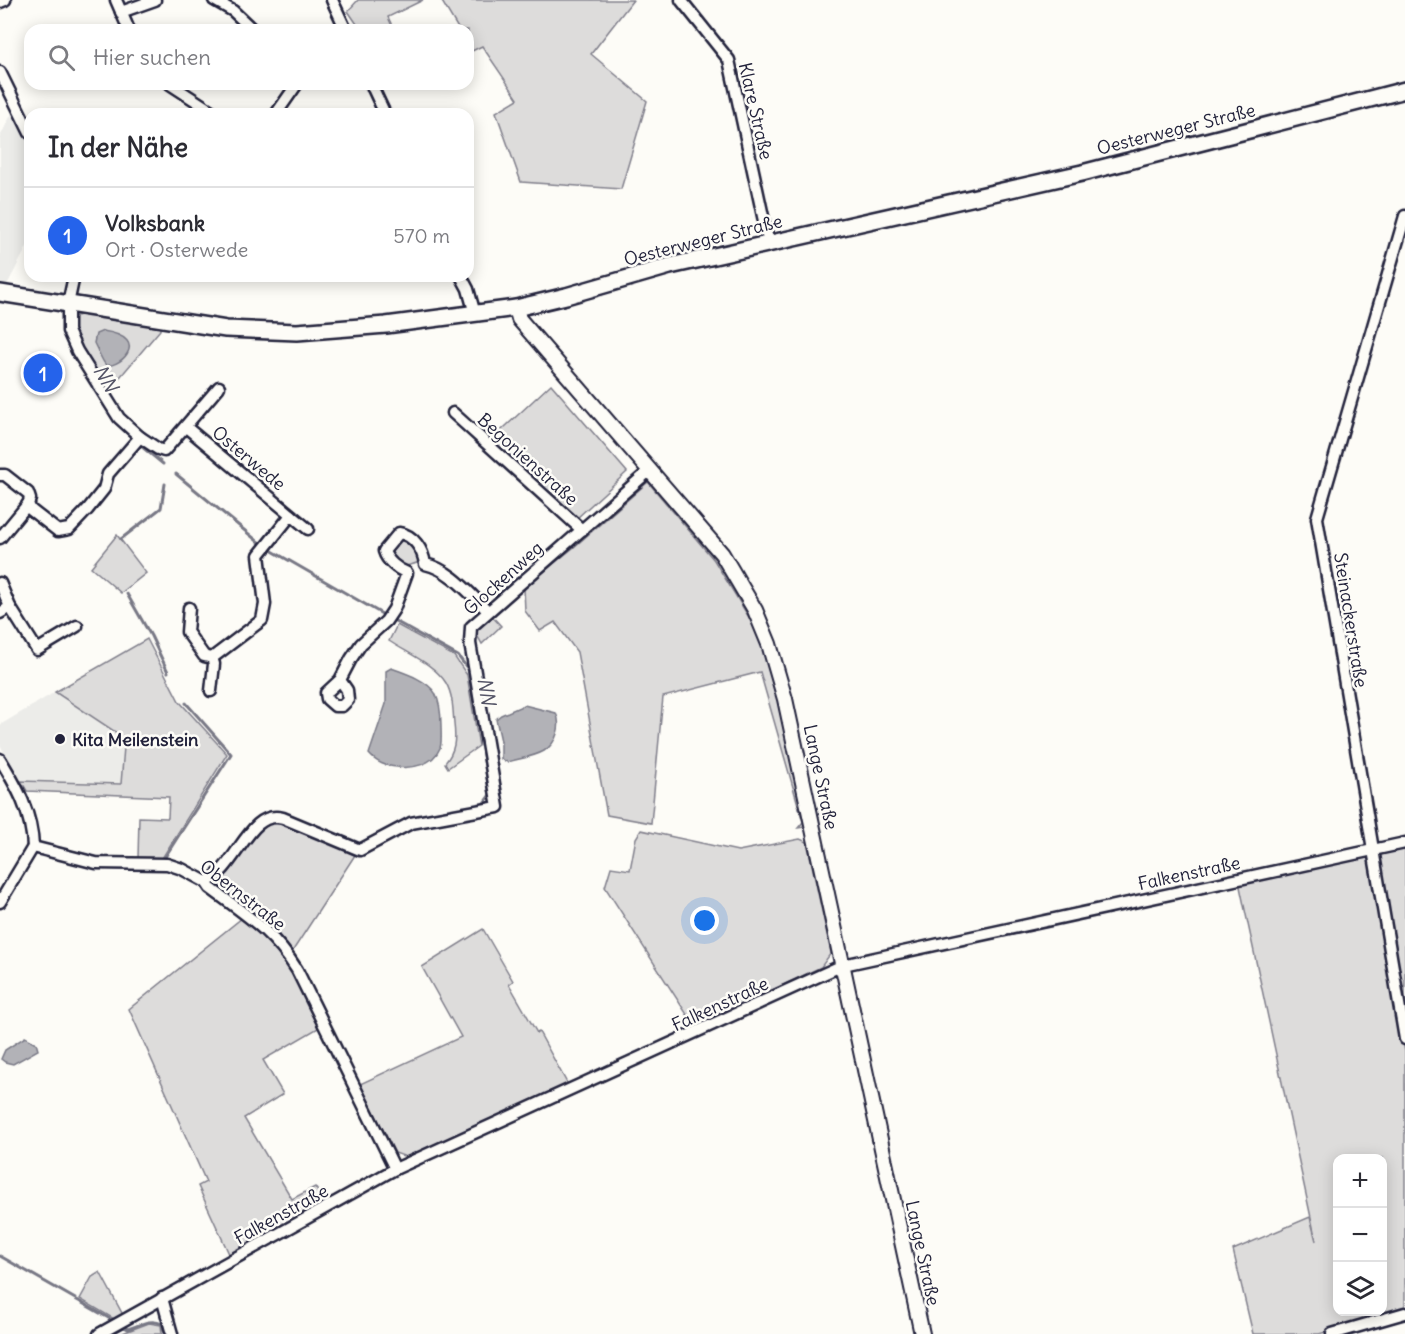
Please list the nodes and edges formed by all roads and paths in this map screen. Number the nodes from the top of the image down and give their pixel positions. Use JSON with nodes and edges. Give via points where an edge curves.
{"nodes":[{"id":1,"x":5,"y":0,"type":"edge"},
{"id":2,"x":116,"y":0,"type":"edge"},
{"id":3,"x":155,"y":0,"type":"edge"},
{"id":4,"x":214,"y":0,"type":"edge"},
{"id":5,"x":332,"y":0,"type":"edge"},
{"id":6,"x":681,"y":0,"type":"edge"},
{"id":7,"x":0,"y":2,"type":"edge"},
{"id":8,"x":121,"y":12,"type":"junction"},
{"id":9,"x":126,"y":24,"type":"edge"},
{"id":10,"x":247,"y":24,"type":"edge"},
{"id":11,"x":342,"y":24,"type":"edge"},
{"id":12,"x":0,"y":72,"type":"edge"},
{"id":13,"x":179,"y":90,"type":"edge"},
{"id":14,"x":293,"y":90,"type":"edge"},
{"id":15,"x":375,"y":90,"type":"edge"},
{"id":16,"x":1405,"y":90,"type":"edge"},
{"id":17,"x":207,"y":108,"type":"edge"},
{"id":18,"x":280,"y":108,"type":"edge"},
{"id":19,"x":382,"y":108,"type":"edge"},
{"id":20,"x":24,"y":122,"type":"edge"},
{"id":21,"x":1405,"y":216,"type":"edge"},
{"id":22,"x":769,"y":244,"type":"junction"},
{"id":23,"x":73,"y":282,"type":"edge"},
{"id":24,"x":464,"y":282,"type":"edge"},
{"id":25,"x":0,"y":293,"type":"edge"},
{"id":26,"x":68,"y":304,"type":"junction"},
{"id":27,"x":516,"y":308,"type":"junction"},
{"id":28,"x":475,"y":314,"type":"junction"},
{"id":29,"x":219,"y":387,"type":"dead end"},
{"id":30,"x":453,"y":413,"type":"dead end"},
{"id":31,"x":186,"y":427,"type":"junction"},
{"id":32,"x":140,"y":437,"type":"junction"},
{"id":33,"x":649,"y":471,"type":"junction"},
{"id":34,"x":0,"y":475,"type":"edge"},
{"id":35,"x":28,"y":504,"type":"junction"},
{"id":36,"x":291,"y":514,"type":"junction"},
{"id":37,"x":308,"y":529,"type":"dead end"},
{"id":38,"x":582,"y":530,"type":"junction"},
{"id":39,"x":0,"y":538,"type":"edge"},
{"id":40,"x":425,"y":564,"type":"junction"},
{"id":41,"x":407,"y":573,"type":"junction"},
{"id":42,"x":0,"y":583,"type":"edge"},
{"id":43,"x":189,"y":608,"type":"dead end"},
{"id":44,"x":5,"y":610,"type":"edge"},
{"id":45,"x":488,"y":611,"type":"junction"},
{"id":46,"x":77,"y":626,"type":"dead end"},
{"id":47,"x":212,"y":658,"type":"junction"},
{"id":48,"x":340,"y":680,"type":"dead end"},
{"id":49,"x":211,"y":691,"type":"dead end"},
{"id":50,"x":0,"y":759,"type":"edge"},
{"id":51,"x":1405,"y":843,"type":"edge"},
{"id":52,"x":33,"y":847,"type":"junction"},
{"id":53,"x":1372,"y":850,"type":"junction"},
{"id":54,"x":206,"y":882,"type":"junction"},
{"id":55,"x":0,"y":902,"type":"edge"},
{"id":56,"x":843,"y":966,"type":"junction"},
{"id":57,"x":1405,"y":1038,"type":"edge"},
{"id":58,"x":395,"y":1169,"type":"junction"},
{"id":59,"x":162,"y":1299,"type":"junction"},
{"id":60,"x":1405,"y":1312,"type":"edge"},
{"id":61,"x":99,"y":1334,"type":"edge"},
{"id":62,"x":172,"y":1334,"type":"edge"},
{"id":63,"x":922,"y":1334,"type":"edge"},
{"id":64,"x":1332,"y":1334,"type":"edge"}],
"edges":[{"from":1,"to":7,"type":"street"},
{"from":2,"to":8,"type":"street"},
{"from":3,"to":8,"type":"street"},
{"from":4,"to":10,"type":"street"},
{"from":5,"to":11,"type":"street"},
{"from":6,"to":22,"type":"street","name":"Klare Straße","via":[[729,60]]},
{"from":8,"to":9,"type":"street"},
{"from":12,"to":20,"type":"street"},
{"from":13,"to":17,"type":"street"},
{"from":14,"to":18,"type":"street"},
{"from":15,"to":19,"type":"street"},
{"from":16,"to":22,"type":"main road","name":"Oesterweger Straße","via":[[1082,173]]},
{"from":21,"to":53,"type":"street","name":"Steinackerstraße","via":[[1317,518]]},
{"from":22,"to":27,"type":"main road","name":"Oesterweger Straße"},
{"from":23,"to":26,"type":"street","name":"Osterwede"},
{"from":24,"to":28,"type":"street"},
{"from":25,"to":26,"type":"main road","name":"Oesterweger Straße"},
{"from":26,"to":28,"type":"main road","name":"Oesterweger Straße","via":[[262,332]]},
{"from":26,"to":32,"type":"street","name":"Osterwede","via":[[68,331],[77,351],[119,418]]},
{"from":27,"to":28,"type":"main road","name":"Oesterweger Straße"},
{"from":27,"to":33,"type":"street","name":"Lange Straße","via":[[519,319]]},
{"from":29,"to":31,"type":"street","name":"Osterwede"},
{"from":30,"to":38,"type":"street","name":"Begonienstraße"},
{"from":31,"to":32,"type":"street","name":"Osterwede","via":[[164,451]]},
{"from":31,"to":36,"type":"street","name":"Osterwede"},
{"from":32,"to":35,"type":"street","via":[[108,474],[104,489],[69,529],[58,531]]},
{"from":33,"to":38,"type":"street","name":"Glockenweg"},
{"from":33,"to":56,"type":"street","name":"Lange Straße","via":[[722,554],[755,610],[769,644],[785,699]]},
{"from":34,"to":35,"type":"street","via":[[28,493]]},
{"from":35,"to":39,"type":"street"},
{"from":36,"to":37,"type":"street","name":"Osterwede"},
{"from":36,"to":47,"type":"street","name":"Osterwede","via":[[259,555],[265,604],[262,620]]},
{"from":38,"to":45,"type":"street","name":"Glockenweg"},
{"from":40,"to":41,"type":"street"},
{"from":40,"to":41,"type":"street","via":[[418,545],[399,533],[384,550],[386,557]]},
{"from":40,"to":45,"type":"street","via":[[445,572]]},
{"from":41,"to":48,"type":"street","via":[[394,609],[361,644]]},
{"from":42,"to":44,"type":"street"},
{"from":43,"to":47,"type":"street","via":[[187,632],[204,656]]},
{"from":44,"to":46,"type":"street","via":[[37,650]]},
{"from":45,"to":54,"type":"street","name":"Glockenweg","via":[[471,627],[470,643],[498,807],[411,823],[360,850],[283,818],[268,816],[257,824],[225,867]]},
{"from":47,"to":49,"type":"street"},
{"from":50,"to":52,"type":"street","via":[[22,796]]},
{"from":51,"to":53,"type":"street","name":"Falkenstraße"},
{"from":52,"to":54,"type":"street","name":"Obernstraße","via":[[96,862],[167,864]]},
{"from":52,"to":55,"type":"street"},
{"from":53,"to":56,"type":"street","name":"Falkenstraße"},
{"from":53,"to":57,"type":"street","name":"Steinackerstraße"},
{"from":54,"to":58,"type":"street","name":"Obernstraße","via":[[284,949]]},
{"from":56,"to":58,"type":"street","name":"Falkenstraße"},
{"from":56,"to":63,"type":"street","name":"Lange Straße"},
{"from":58,"to":59,"type":"street","name":"Falkenstraße"},
{"from":59,"to":61,"type":"street","name":"Falkenstraße"},
{"from":59,"to":62,"type":"street"},
{"from":60,"to":64,"type":"street"}]}
